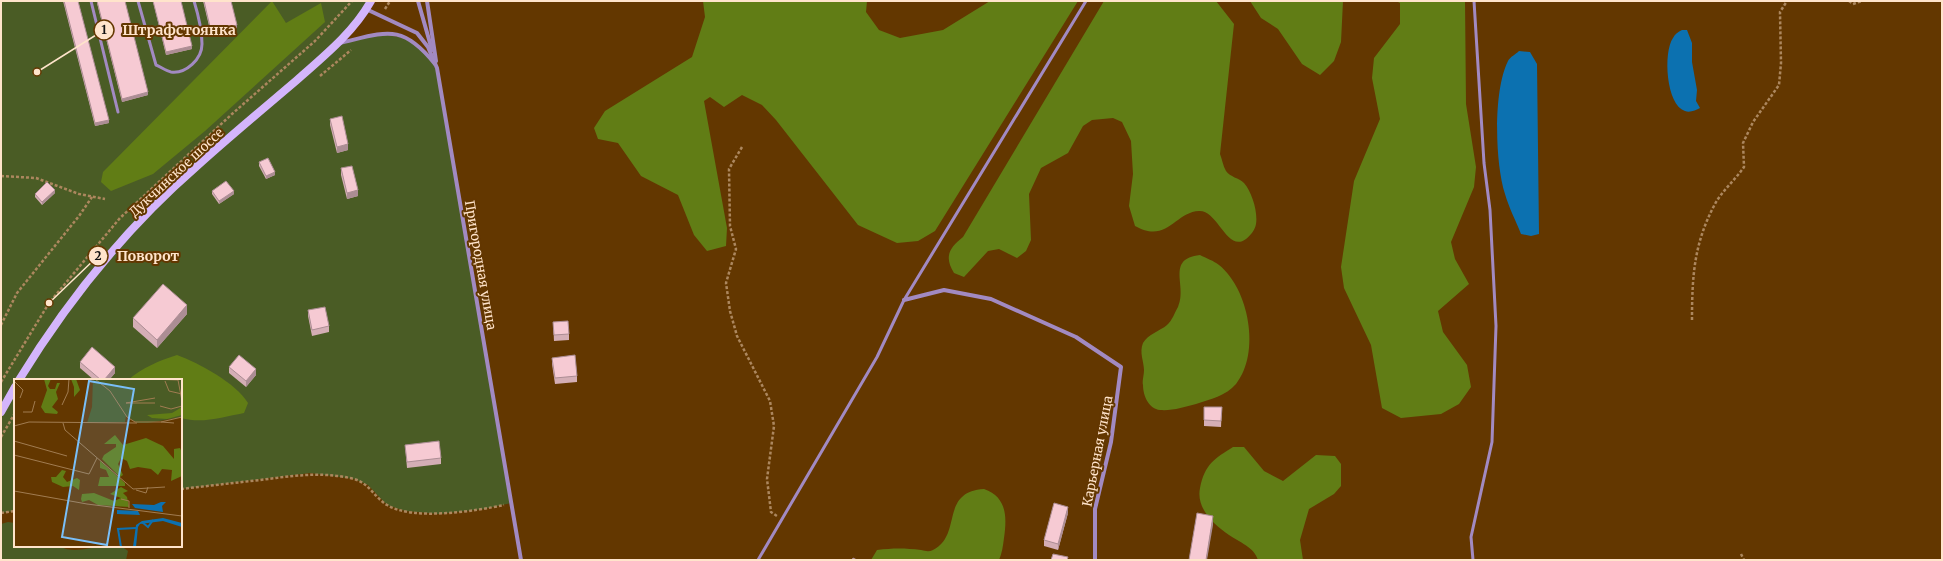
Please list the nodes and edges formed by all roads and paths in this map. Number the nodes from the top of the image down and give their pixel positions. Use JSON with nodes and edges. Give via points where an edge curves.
{"nodes":[{"id":1,"x":90,"y":1,"type":"edge"},
{"id":2,"x":138,"y":1,"type":"edge"},
{"id":3,"x":194,"y":1,"type":"edge"},
{"id":4,"x":371,"y":1,"type":"edge"},
{"id":5,"x":390,"y":1,"type":"edge"},
{"id":6,"x":418,"y":1,"type":"edge"},
{"id":7,"x":427,"y":1,"type":"edge"},
{"id":8,"x":1086,"y":1,"type":"edge"},
{"id":9,"x":1474,"y":1,"type":"edge"},
{"id":10,"x":1787,"y":1,"type":"edge"},
{"id":11,"x":1849,"y":1,"type":"edge"},
{"id":12,"x":1862,"y":1,"type":"edge"},
{"id":13,"x":366,"y":9,"type":"junction"},
{"id":14,"x":381,"y":16,"type":"junction"},
{"id":15,"x":364,"y":37,"type":"junction"},
{"id":16,"x":338,"y":43,"type":"junction"},
{"id":17,"x":437,"y":68,"type":"junction"},
{"id":18,"x":316,"y":79,"type":"dead end"},
{"id":19,"x":118,"y":112,"type":"dead end"},
{"id":20,"x":742,"y":147,"type":"dead end"},
{"id":21,"x":1,"y":176,"type":"edge"},
{"id":22,"x":92,"y":197,"type":"junction"},
{"id":23,"x":105,"y":199,"type":"dead end"},
{"id":24,"x":904,"y":300,"type":"junction"},
{"id":25,"x":1692,"y":320,"type":"dead end"},
{"id":26,"x":1,"y":325,"type":"edge"},
{"id":27,"x":20,"y":379,"type":"edge"},
{"id":28,"x":14,"y":389,"type":"edge"},
{"id":29,"x":1,"y":412,"type":"edge"},
{"id":30,"x":14,"y":415,"type":"edge"},
{"id":31,"x":1,"y":437,"type":"edge"},
{"id":32,"x":182,"y":489,"type":"edge"},
{"id":33,"x":511,"y":503,"type":"junction"},
{"id":34,"x":14,"y":511,"type":"edge"},
{"id":35,"x":1,"y":514,"type":"edge"},
{"id":36,"x":782,"y":519,"type":"junction"},
{"id":37,"x":1741,"y":554,"type":"dead end"},
{"id":38,"x":521,"y":560,"type":"edge"},
{"id":39,"x":758,"y":560,"type":"edge"},
{"id":40,"x":1095,"y":560,"type":"edge"},
{"id":41,"x":1473,"y":560,"type":"edge"},
{"id":42,"x":1744,"y":560,"type":"edge"}],
"edges":[{"from":1,"to":19,"type":"lane"},
{"from":2,"to":3,"type":"lane","via":[[156,65],[170,72],[184,71],[195,62],[202,45]]},
{"from":4,"to":13,"type":"street","name":"Дукчинское шоссе"},
{"from":5,"to":14,"type":"path"},
{"from":6,"to":17,"type":"street"},
{"from":7,"to":17,"type":"street"},
{"from":8,"to":24,"type":"lane"},
{"from":9,"to":41,"type":"lane","via":[[1496,326],[1492,442],[1471,537]]},
{"from":10,"to":25,"type":"path","via":[[1780,12],[1779,85],[1753,122],[1743,143],[1744,167],[1716,202],[1699,238],[1692,284]]},
{"from":11,"to":12,"type":"path","via":[[1853,4]]},
{"from":13,"to":14,"type":"street","name":"Пригородная улица"},
{"from":13,"to":16,"type":"street","name":"Дукчинское шоссе"},
{"from":14,"to":17,"type":"street","name":"Пригородная улица","via":[[417,34],[428,47]]},
{"from":15,"to":16,"type":"street"},
{"from":15,"to":17,"type":"street","via":[[393,34],[412,39]]},
{"from":15,"to":18,"type":"path"},
{"from":16,"to":27,"type":"street","name":"Дукчинское шоссе","via":[[195,168],[131,229],[81,289]]},
{"from":17,"to":33,"type":"street","name":"Пригородная улица"},
{"from":20,"to":36,"type":"path","via":[[729,169],[730,226],[736,249],[726,284],[737,336],[770,401],[774,426],[767,479],[771,512]]},
{"from":21,"to":22,"type":"path","via":[[36,178]]},
{"from":22,"to":23,"type":"path"},
{"from":22,"to":26,"type":"path","via":[[17,293]]},
{"from":24,"to":36,"type":"lane","via":[[877,357]]},
{"from":24,"to":40,"type":"street","name":"Карьерная улица","via":[[944,290],[991,299],[1076,337],[1122,367],[1111,442],[1095,509]]},
{"from":28,"to":29,"type":"street"},
{"from":30,"to":31,"type":"path"},
{"from":32,"to":33,"type":"path","via":[[310,473],[354,479],[368,485],[387,505],[405,511],[439,514]]},
{"from":33,"to":38,"type":"street","name":"Пригородная улица"},
{"from":34,"to":35,"type":"path"},
{"from":36,"to":39,"type":"lane"},
{"from":37,"to":42,"type":"path"}]}
